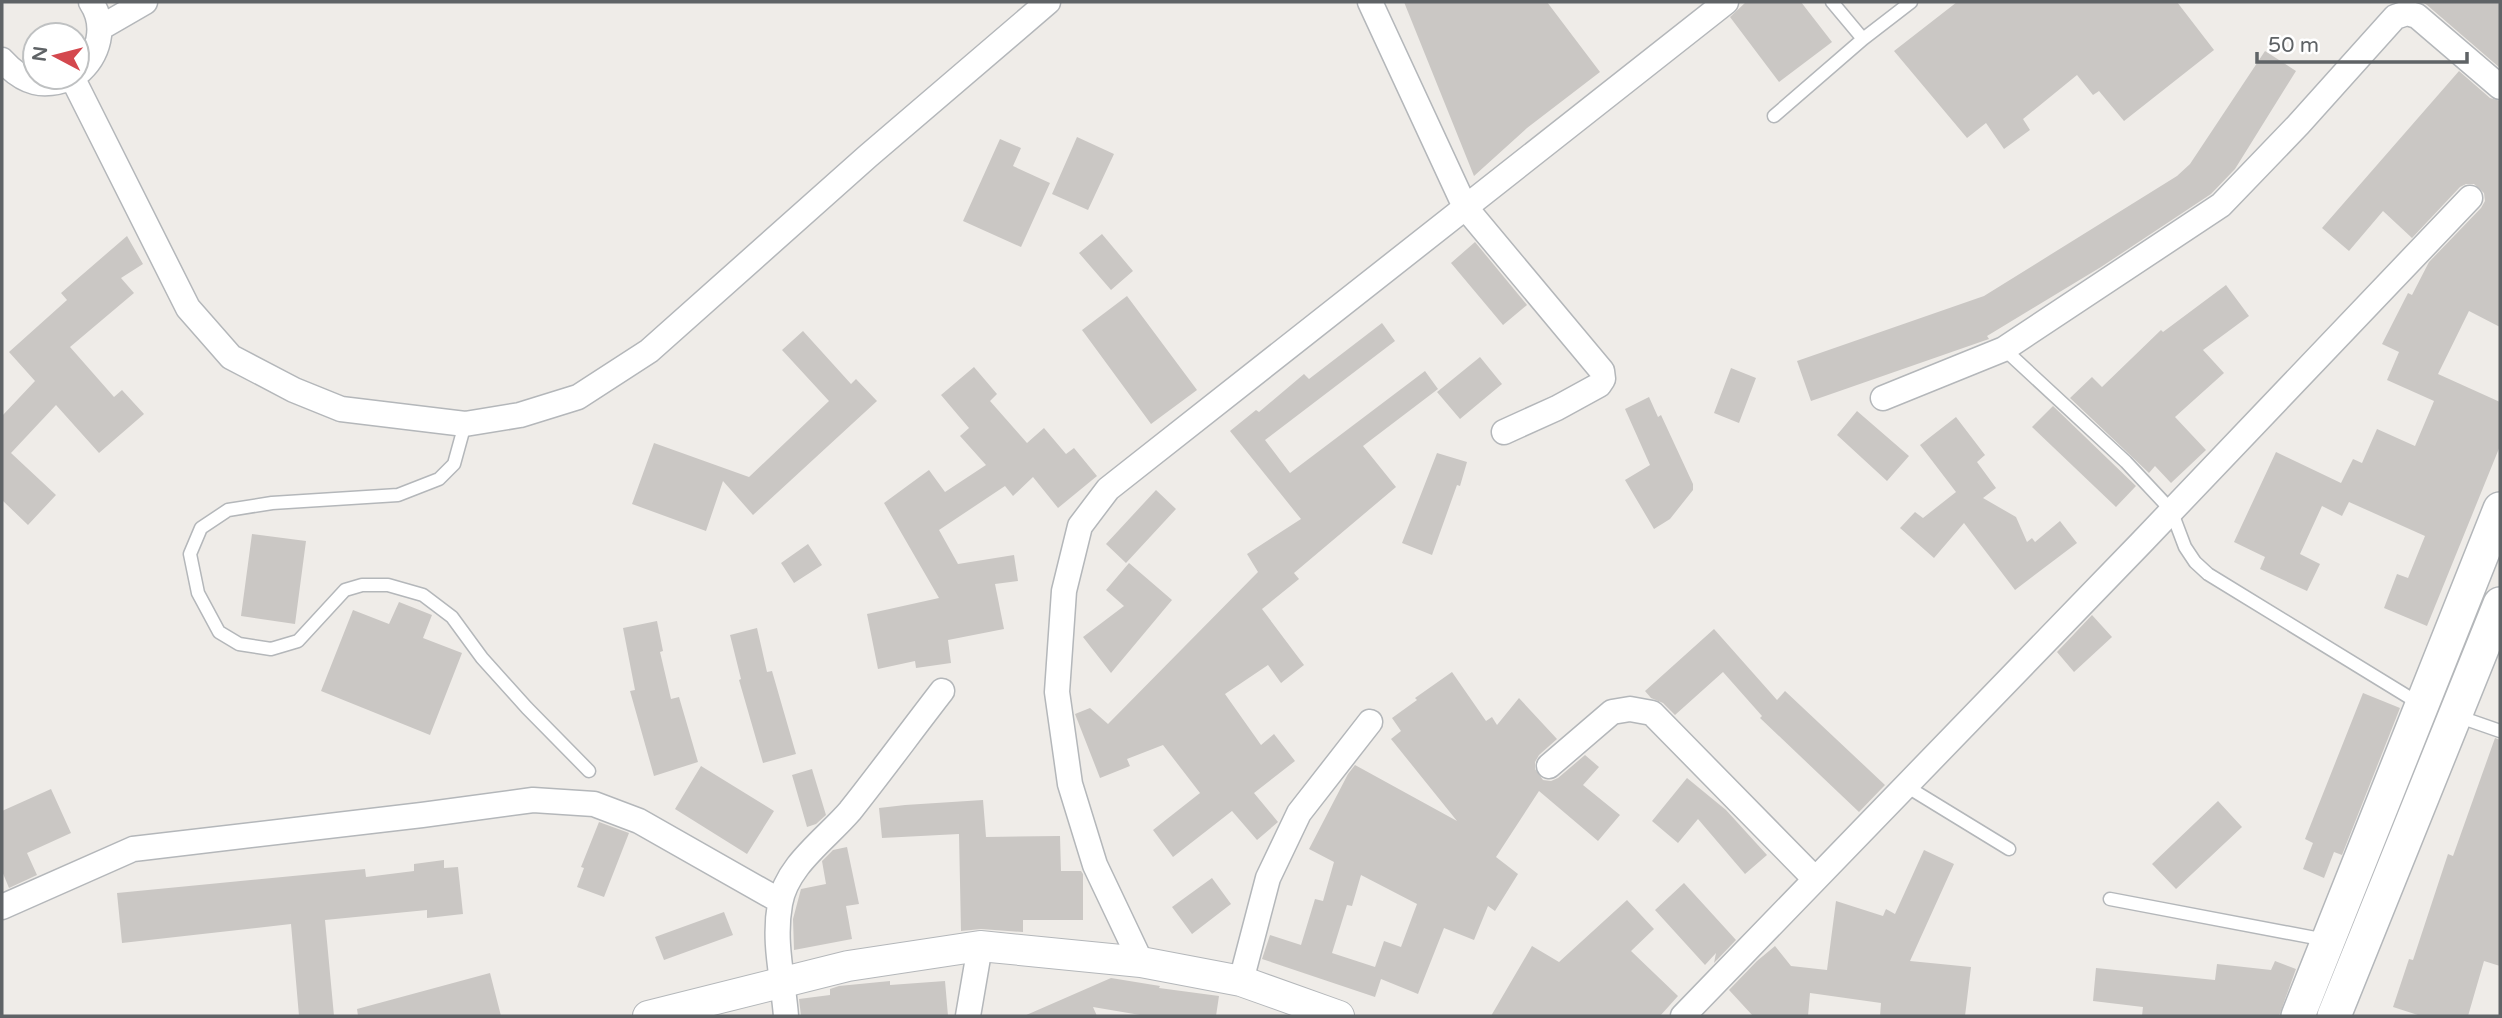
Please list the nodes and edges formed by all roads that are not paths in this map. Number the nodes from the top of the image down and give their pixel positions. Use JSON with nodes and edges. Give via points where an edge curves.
{"nodes":[{"id":1,"x":90,"y":2,"type":"edge"},
{"id":2,"x":145,"y":2,"type":"edge"},
{"id":3,"x":1048,"y":2,"type":"edge"},
{"id":4,"x":1370,"y":2,"type":"edge"},
{"id":5,"x":1726,"y":2,"type":"edge"},
{"id":6,"x":1832,"y":2,"type":"edge"},
{"id":7,"x":1911,"y":2,"type":"edge"},
{"id":8,"x":2407,"y":8,"type":"edge"},
{"id":9,"x":100,"y":28,"type":"junction"},
{"id":10,"x":1863,"y":39,"type":"junction"},
{"id":11,"x":91,"y":59,"type":"edge"},
{"id":12,"x":2500,"y":87,"type":"edge"},
{"id":13,"x":80,"y":91,"type":"edge"},
{"id":14,"x":1774,"y":116,"type":"dead end"},
{"id":15,"x":2470,"y":198,"type":"dead end"},
{"id":16,"x":1465,"y":207,"type":"junction"},
{"id":17,"x":2004,"y":349,"type":"junction"},
{"id":18,"x":1883,"y":398,"type":"dead end"},
{"id":19,"x":465,"y":424,"type":"junction"},
{"id":20,"x":1504,"y":432,"type":"dead end"},
{"id":21,"x":2500,"y":509,"type":"edge"},
{"id":22,"x":2171,"y":510,"type":"junction"},
{"id":23,"x":2500,"y":604,"type":"edge"},
{"id":24,"x":942,"y":691,"type":"dead end"},
{"id":25,"x":2439,"y":710,"type":"junction"},
{"id":26,"x":1370,"y":722,"type":"dead end"},
{"id":27,"x":2500,"y":731,"type":"edge"},
{"id":28,"x":1549,"y":766,"type":"dead end"},
{"id":29,"x":589,"y":771,"type":"dead end"},
{"id":30,"x":1906,"y":786,"type":"junction"},
{"id":31,"x":2009,"y":849,"type":"dead end"},
{"id":32,"x":1815,"y":879,"type":"junction"},
{"id":33,"x":2110,"y":899,"type":"dead end"},
{"id":34,"x":780,"y":901,"type":"junction"},
{"id":35,"x":2,"y":907,"type":"edge"},
{"id":36,"x":2328,"y":940,"type":"junction"},
{"id":37,"x":980,"y":946,"type":"junction"},
{"id":38,"x":1141,"y":961,"type":"junction"},
{"id":39,"x":1241,"y":981,"type":"junction"},
{"id":40,"x":783,"y":982,"type":"junction"},
{"id":41,"x":648,"y":1016,"type":"edge"},
{"id":42,"x":786,"y":1016,"type":"edge"},
{"id":43,"x":968,"y":1016,"type":"edge"},
{"id":44,"x":1339,"y":1016,"type":"edge"},
{"id":45,"x":1683,"y":1016,"type":"edge"},
{"id":46,"x":2298,"y":1016,"type":"edge"},
{"id":47,"x":2334,"y":1016,"type":"edge"}],
"edges":[{"from":1,"to":9,"type":"street"},
{"from":2,"to":9,"type":"street"},
{"from":3,"to":19,"type":"street","via":[[649,352],[578,397],[520,415]]},
{"from":4,"to":16,"type":"street"},
{"from":5,"to":16,"type":"street"},
{"from":6,"to":10,"type":"lane"},
{"from":7,"to":10,"type":"lane"},
{"from":8,"to":12,"type":"street"},
{"from":8,"to":17,"type":"street","via":[[2221,205]]},
{"from":9,"to":11,"type":"street"},
{"from":10,"to":14,"type":"lane"},
{"from":13,"to":19,"type":"street","via":[[188,308],[231,357],[341,409]]},
{"from":15,"to":22,"type":"street"},
{"from":16,"to":20,"type":"street","via":[[1602,371],[1600,385]]},
{"from":16,"to":38,"type":"street","via":[[1108,489],[1080,526],[1064,591],[1057,692],[1070,784],[1095,865]]},
{"from":17,"to":18,"type":"street"},
{"from":17,"to":22,"type":"lane"},
{"from":19,"to":29,"type":"lane","via":[[454,464],[439,479],[398,495],[228,510],[201,528],[190,554],[198,593],[219,632],[239,644],[271,649],[298,641],[345,590],[388,585],[423,595],[452,617],[527,708]]},
{"from":21,"to":25,"type":"main road"},
{"from":22,"to":25,"type":"lane","via":[[2185,547],[2208,574]]},
{"from":22,"to":30,"type":"street"},
{"from":23,"to":25,"type":"main road"},
{"from":24,"to":34,"type":"street","via":[[849,812],[792,874]]},
{"from":25,"to":27,"type":"lane"},
{"from":25,"to":36,"type":"main road"},
{"from":25,"to":47,"type":"main road"},
{"from":26,"to":39,"type":"street","via":[[1299,813],[1268,878]]},
{"from":28,"to":32,"type":"street","via":[[1612,712],[1652,713]]},
{"from":30,"to":31,"type":"lane"},
{"from":30,"to":32,"type":"street"},
{"from":32,"to":45,"type":"street"},
{"from":33,"to":36,"type":"lane"},
{"from":34,"to":35,"type":"street","via":[[639,821],[594,804],[533,800],[133,849]]},
{"from":34,"to":40,"type":"street","via":[[776,940]]},
{"from":36,"to":46,"type":"main road"},
{"from":37,"to":38,"type":"street"},
{"from":37,"to":40,"type":"street","via":[[848,966]]},
{"from":37,"to":43,"type":"street"},
{"from":38,"to":39,"type":"street"},
{"from":39,"to":44,"type":"street"},
{"from":40,"to":41,"type":"street"},
{"from":40,"to":42,"type":"street"}]}
